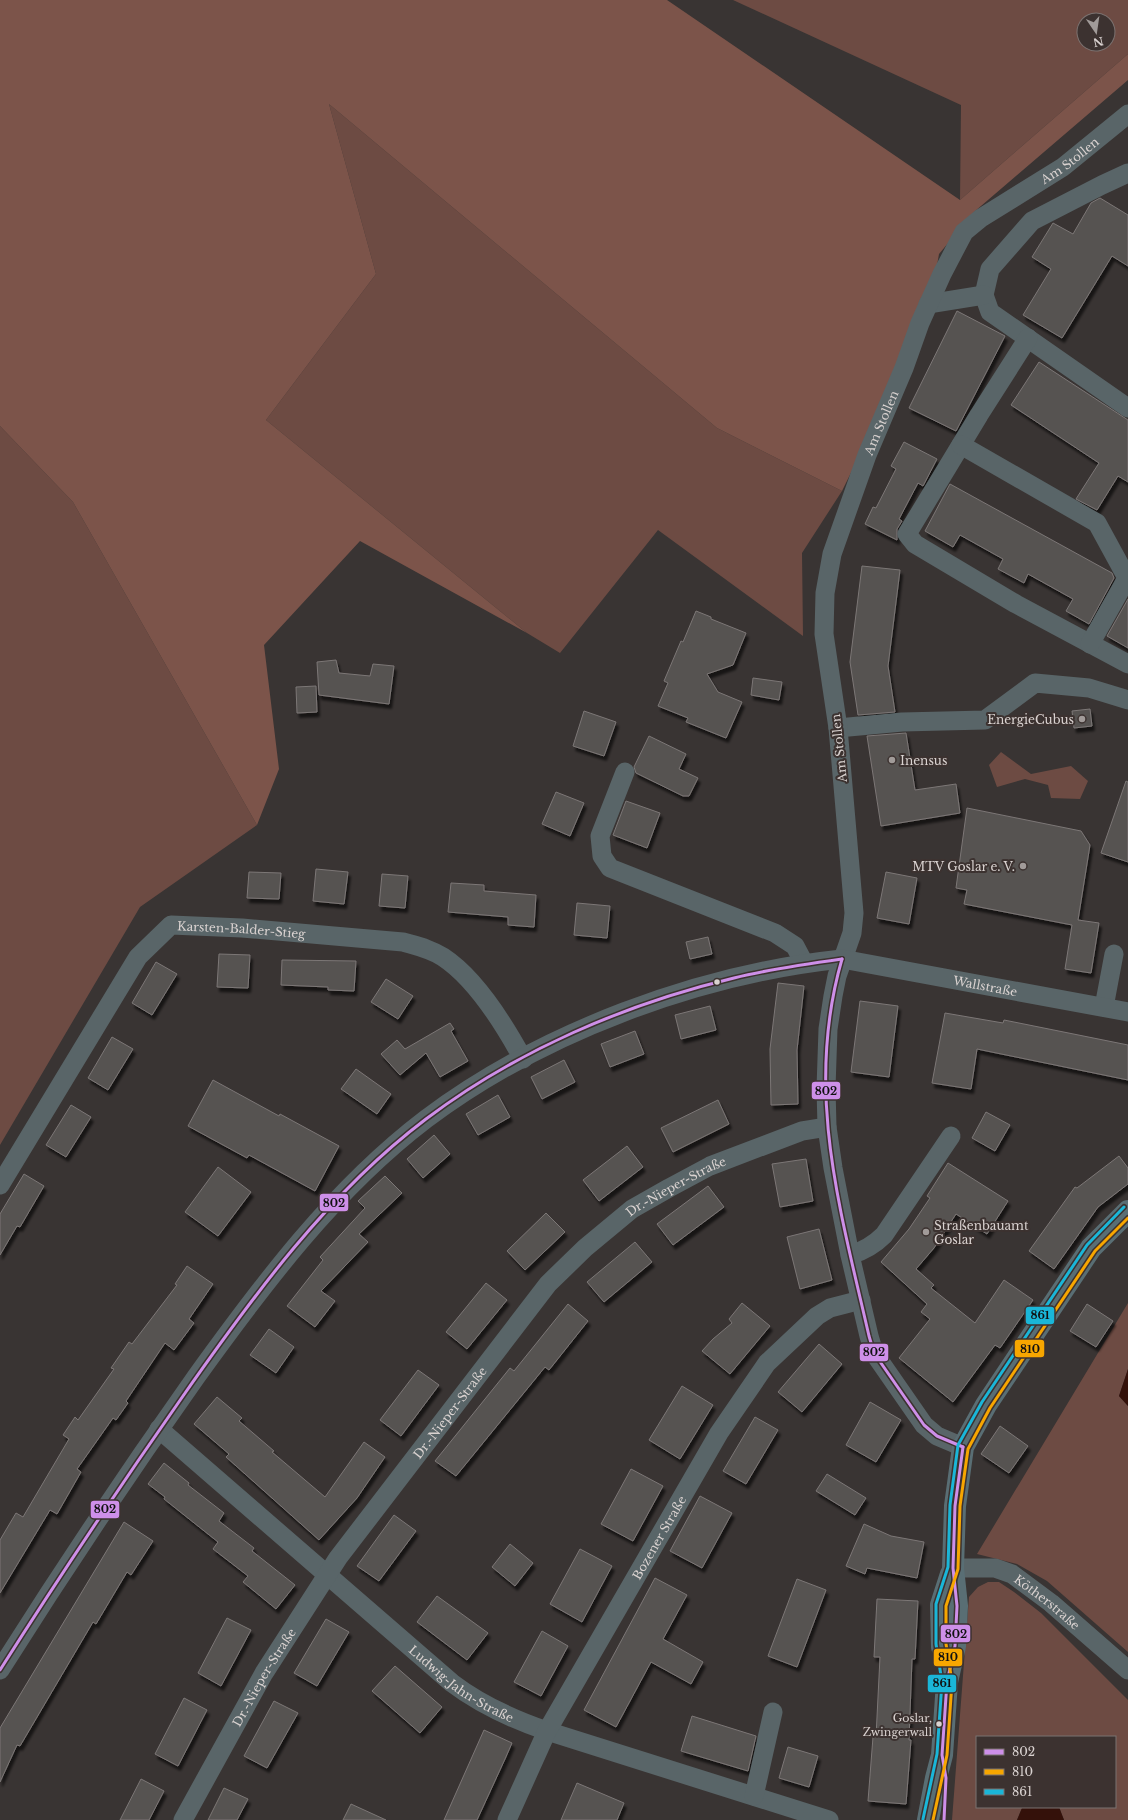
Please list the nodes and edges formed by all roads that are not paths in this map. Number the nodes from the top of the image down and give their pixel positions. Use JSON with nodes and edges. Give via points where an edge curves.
{"nodes":[{"id":1,"x":1128,"y":114,"type":"edge"},
{"id":2,"x":1128,"y":173,"type":"edge"},
{"id":3,"x":984,"y":295,"type":"junction"},
{"id":4,"x":928,"y":304,"type":"junction"},
{"id":5,"x":1028,"y":338,"type":"junction"},
{"id":6,"x":1128,"y":408,"type":"edge"},
{"id":7,"x":961,"y":445,"type":"junction"},
{"id":8,"x":1090,"y":644,"type":"junction"},
{"id":9,"x":1128,"y":664,"type":"edge"},
{"id":10,"x":1128,"y":700,"type":"edge"},
{"id":11,"x":838,"y":728,"type":"junction"},
{"id":12,"x":625,"y":772,"type":"dead end"},
{"id":13,"x":1114,"y":954,"type":"dead end"},
{"id":14,"x":842,"y":959,"type":"junction"},
{"id":15,"x":804,"y":963,"type":"junction"},
{"id":16,"x":1104,"y":1007,"type":"junction"},
{"id":17,"x":1128,"y":1012,"type":"edge"},
{"id":18,"x":522,"y":1059,"type":"junction"},
{"id":19,"x":827,"y":1127,"type":"junction"},
{"id":20,"x":951,"y":1136,"type":"dead end"},
{"id":21,"x":0,"y":1185,"type":"edge"},
{"id":22,"x":1128,"y":1211,"type":"edge"},
{"id":23,"x":850,"y":1255,"type":"junction"},
{"id":24,"x":861,"y":1300,"type":"junction"},
{"id":25,"x":159,"y":1429,"type":"junction"},
{"id":26,"x":963,"y":1447,"type":"junction"},
{"id":27,"x":953,"y":1568,"type":"junction"},
{"id":28,"x":326,"y":1575,"type":"junction"},
{"id":29,"x":0,"y":1670,"type":"edge"},
{"id":30,"x":1128,"y":1670,"type":"edge"},
{"id":31,"x":773,"y":1712,"type":"dead end"},
{"id":32,"x":547,"y":1731,"type":"junction"},
{"id":33,"x":942,"y":1755,"type":"junction"},
{"id":34,"x":754,"y":1796,"type":"junction"},
{"id":35,"x":183,"y":1820,"type":"edge"},
{"id":36,"x":507,"y":1820,"type":"edge"},
{"id":37,"x":830,"y":1820,"type":"edge"},
{"id":38,"x":928,"y":1820,"type":"edge"},
{"id":39,"x":944,"y":1820,"type":"edge"}],
"edges":[{"from":1,"to":4,"type":"street","name":"Am Stollen","via":[[1063,168],[981,218],[964,232]]},
{"from":2,"to":3,"type":"street","via":[[1032,221],[990,269]]},
{"from":3,"to":4,"type":"street"},
{"from":3,"to":5,"type":"street","via":[[990,312]]},
{"from":4,"to":11,"type":"street","name":"Am Stollen","via":[[867,455],[832,554],[825,593],[824,634]]},
{"from":5,"to":6,"type":"street"},
{"from":5,"to":7,"type":"street"},
{"from":7,"to":8,"type":"street","via":[[1097,523],[1127,578]]},
{"from":7,"to":8,"type":"street","via":[[907,534],[915,544]]},
{"from":8,"to":9,"type":"street"},
{"from":10,"to":11,"type":"street","via":[[1089,688],[1035,683],[985,720],[902,722]]},
{"from":11,"to":14,"type":"street","name":"Am Stollen","via":[[854,913],[852,933]]},
{"from":12,"to":15,"type":"street","via":[[600,836],[602,856],[610,868],[775,933],[795,946]]},
{"from":13,"to":16,"type":"street"},
{"from":14,"to":15,"type":"street","name":"Wallstraße"},
{"from":14,"to":16,"type":"street","name":"Wallstraße"},
{"from":14,"to":19,"type":"street","name":"Am Stollen","via":[[828,1029]]},
{"from":15,"to":18,"type":"street","name":"Wallstraße","via":[[678,993],[607,1018]]},
{"from":16,"to":17,"type":"street","name":"Wallstraße"},
{"from":18,"to":21,"type":"street","name":"Karsten-Balder-Stieg","via":[[490,1007],[461,971],[424,948],[403,942],[242,928],[170,925],[138,957]]},
{"from":18,"to":25,"type":"street","name":"Wallstraße","via":[[426,1120],[373,1164],[340,1197],[270,1278]]},
{"from":19,"to":23,"type":"street","name":"Am Stollen"},
{"from":19,"to":28,"type":"street","name":"Dr.-Nieper-Straße","via":[[802,1131],[710,1166],[632,1210],[586,1248],[548,1284]]},
{"from":20,"to":23,"type":"street","via":[[884,1235],[874,1245]]},
{"from":22,"to":26,"type":"main road","via":[[1091,1248],[986,1405]]},
{"from":23,"to":24,"type":"street","name":"Am Stollen"},
{"from":24,"to":26,"type":"street","name":"Am Stollen","via":[[874,1353],[887,1373],[924,1425],[937,1436]]},
{"from":24,"to":32,"type":"street","name":"Bozener Straße","via":[[830,1308],[817,1316],[767,1363],[719,1433]]},
{"from":25,"to":28,"type":"street","name":"Ludwig-Jahn-Straße"},
{"from":25,"to":29,"type":"street","name":"Wallstraße","via":[[81,1543]]},
{"from":26,"to":27,"type":"main road","via":[[955,1506]]},
{"from":27,"to":30,"type":"street","name":"Kötherstraße","via":[[995,1568],[1012,1574]]},
{"from":27,"to":33,"type":"main road","via":[[957,1606],[955,1646],[947,1682]]},
{"from":28,"to":32,"type":"street","name":"Ludwig-Jahn-Straße","via":[[474,1699]]},
{"from":28,"to":35,"type":"street","name":"Dr.-Nieper-Straße","via":[[264,1673]]},
{"from":31,"to":34,"type":"street"},
{"from":32,"to":34,"type":"street","name":"Ludwig-Jahn-Straße"},
{"from":32,"to":36,"type":"street","name":"Bozener Straße"},
{"from":33,"to":38,"type":"main road"},
{"from":33,"to":39,"type":"main road","via":[[946,1778]]},
{"from":34,"to":37,"type":"street","name":"Ludwig-Jahn-Straße"}]}
